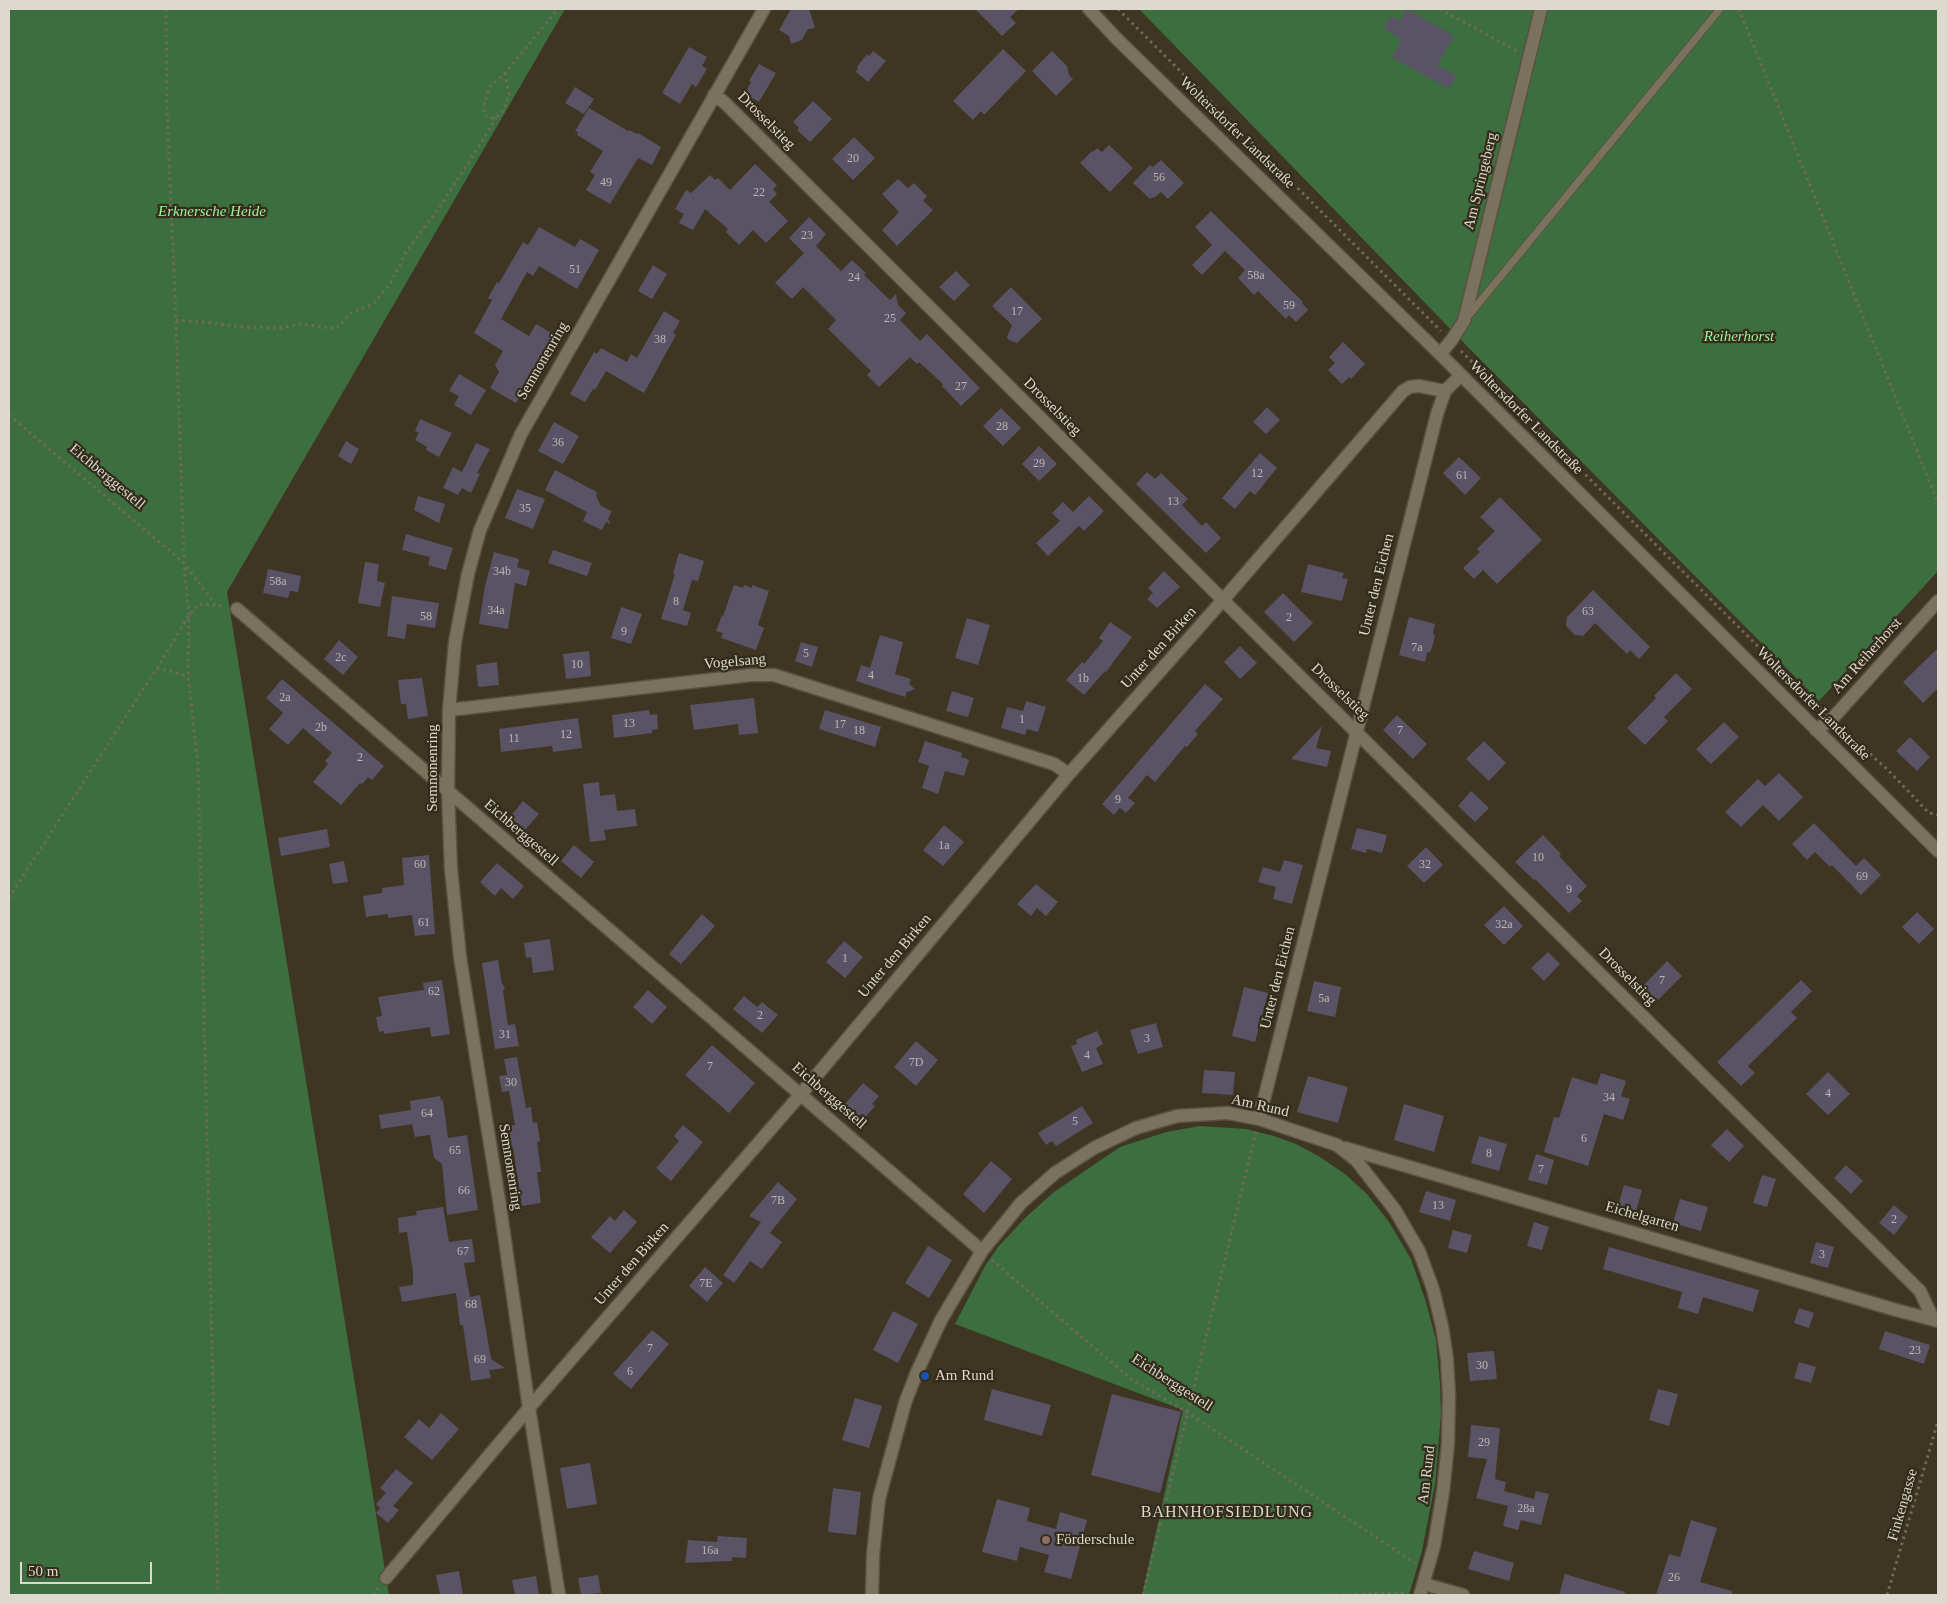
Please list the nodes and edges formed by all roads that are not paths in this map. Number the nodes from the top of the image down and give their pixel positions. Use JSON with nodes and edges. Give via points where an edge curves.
{"nodes":[{"id":1,"x":764,"y":9,"type":"edge"},
{"id":2,"x":1089,"y":9,"type":"edge"},
{"id":3,"x":1541,"y":9,"type":"edge"},
{"id":4,"x":1720,"y":9,"type":"edge"},
{"id":5,"x":714,"y":95,"type":"junction"},
{"id":6,"x":1464,"y":321,"type":"junction"},
{"id":7,"x":1440,"y":354,"type":"junction"},
{"id":8,"x":1460,"y":376,"type":"junction"},
{"id":9,"x":1446,"y":391,"type":"junction"},
{"id":10,"x":1223,"y":600,"type":"junction"},
{"id":11,"x":1938,"y":601,"type":"edge"},
{"id":12,"x":237,"y":609,"type":"road end"},
{"id":13,"x":449,"y":710,"type":"junction"},
{"id":14,"x":1816,"y":730,"type":"junction"},
{"id":15,"x":1357,"y":732,"type":"junction"},
{"id":16,"x":1069,"y":774,"type":"junction"},
{"id":17,"x":448,"y":791,"type":"junction"},
{"id":18,"x":1938,"y":851,"type":"edge"},
{"id":19,"x":801,"y":1094,"type":"junction"},
{"id":20,"x":1259,"y":1119,"type":"junction"},
{"id":21,"x":1337,"y":1145,"type":"junction"},
{"id":22,"x":982,"y":1251,"type":"junction"},
{"id":23,"x":1936,"y":1320,"type":"edge"},
{"id":24,"x":529,"y":1408,"type":"junction"},
{"id":25,"x":386,"y":1578,"type":"dead end"},
{"id":26,"x":1422,"y":1590,"type":"edge"},
{"id":27,"x":559,"y":1595,"type":"edge"},
{"id":28,"x":872,"y":1595,"type":"edge"},
{"id":29,"x":1463,"y":1595,"type":"edge"}],
"edges":[{"from":1,"to":5,"type":"street","name":"Semnonenring"},
{"from":2,"to":7,"type":"street","name":"Woltersdorfer Landstraße"},
{"from":3,"to":6,"type":"street","name":"Am Springeberg"},
{"from":4,"to":6,"type":"lane"},
{"from":5,"to":10,"type":"street","name":"Drosselstieg"},
{"from":5,"to":13,"type":"street","name":"Semnonenring","via":[[523,428],[506,465],[480,530],[468,574],[458,625]]},
{"from":6,"to":7,"type":"street","name":"Am Springeberg"},
{"from":7,"to":8,"type":"street","name":"Woltersdorfer Landstraße"},
{"from":8,"to":9,"type":"street","name":"Unter den Eichen"},
{"from":8,"to":14,"type":"street","name":"Woltersdorfer Landstraße"},
{"from":9,"to":10,"type":"street","name":"Unter den Birken","via":[[1419,386],[1403,392]]},
{"from":9,"to":15,"type":"street","name":"Unter den Eichen"},
{"from":10,"to":15,"type":"street","name":"Drosselstieg"},
{"from":10,"to":16,"type":"street","name":"Unter den Birken"},
{"from":11,"to":14,"type":"street","name":"Am Reiherhorst","via":[[1832,719]]},
{"from":12,"to":17,"type":"street","name":"Eichberggestell"},
{"from":13,"to":16,"type":"street","name":"Vogelsang","via":[[774,675],[1054,764]]},
{"from":13,"to":17,"type":"street","name":"Semnonenring"},
{"from":14,"to":18,"type":"street","name":"Woltersdorfer Landstraße"},
{"from":15,"to":20,"type":"street","name":"Unter den Eichen"},
{"from":15,"to":23,"type":"street","name":"Drosselstieg","via":[[1920,1291]]},
{"from":16,"to":19,"type":"street","name":"Unter den Birken"},
{"from":17,"to":19,"type":"street","name":"Eichberggestell"},
{"from":17,"to":24,"type":"street","name":"Semnonenring","via":[[450,869],[460,962]]},
{"from":19,"to":22,"type":"street","name":"Eichberggestell"},
{"from":19,"to":24,"type":"street","name":"Unter den Birken"},
{"from":20,"to":21,"type":"street","name":"Am Rund"},
{"from":20,"to":22,"type":"street","name":"Am Rund","via":[[1228,1113],[1177,1116],[1136,1128],[1110,1140],[1055,1173],[1021,1203]]},
{"from":21,"to":23,"type":"street","name":"Eichelgarten"},
{"from":21,"to":26,"type":"street","name":"Am Rund","via":[[1356,1160],[1395,1210],[1419,1251],[1442,1326],[1449,1395],[1448,1444],[1443,1492]]},
{"from":22,"to":28,"type":"street","name":"Am Rund","via":[[941,1320],[905,1403],[879,1499]]},
{"from":24,"to":25,"type":"street","name":"Unter den Birken"},
{"from":24,"to":27,"type":"street","name":"Semnonenring"},
{"from":26,"to":29,"type":"street"}]}
